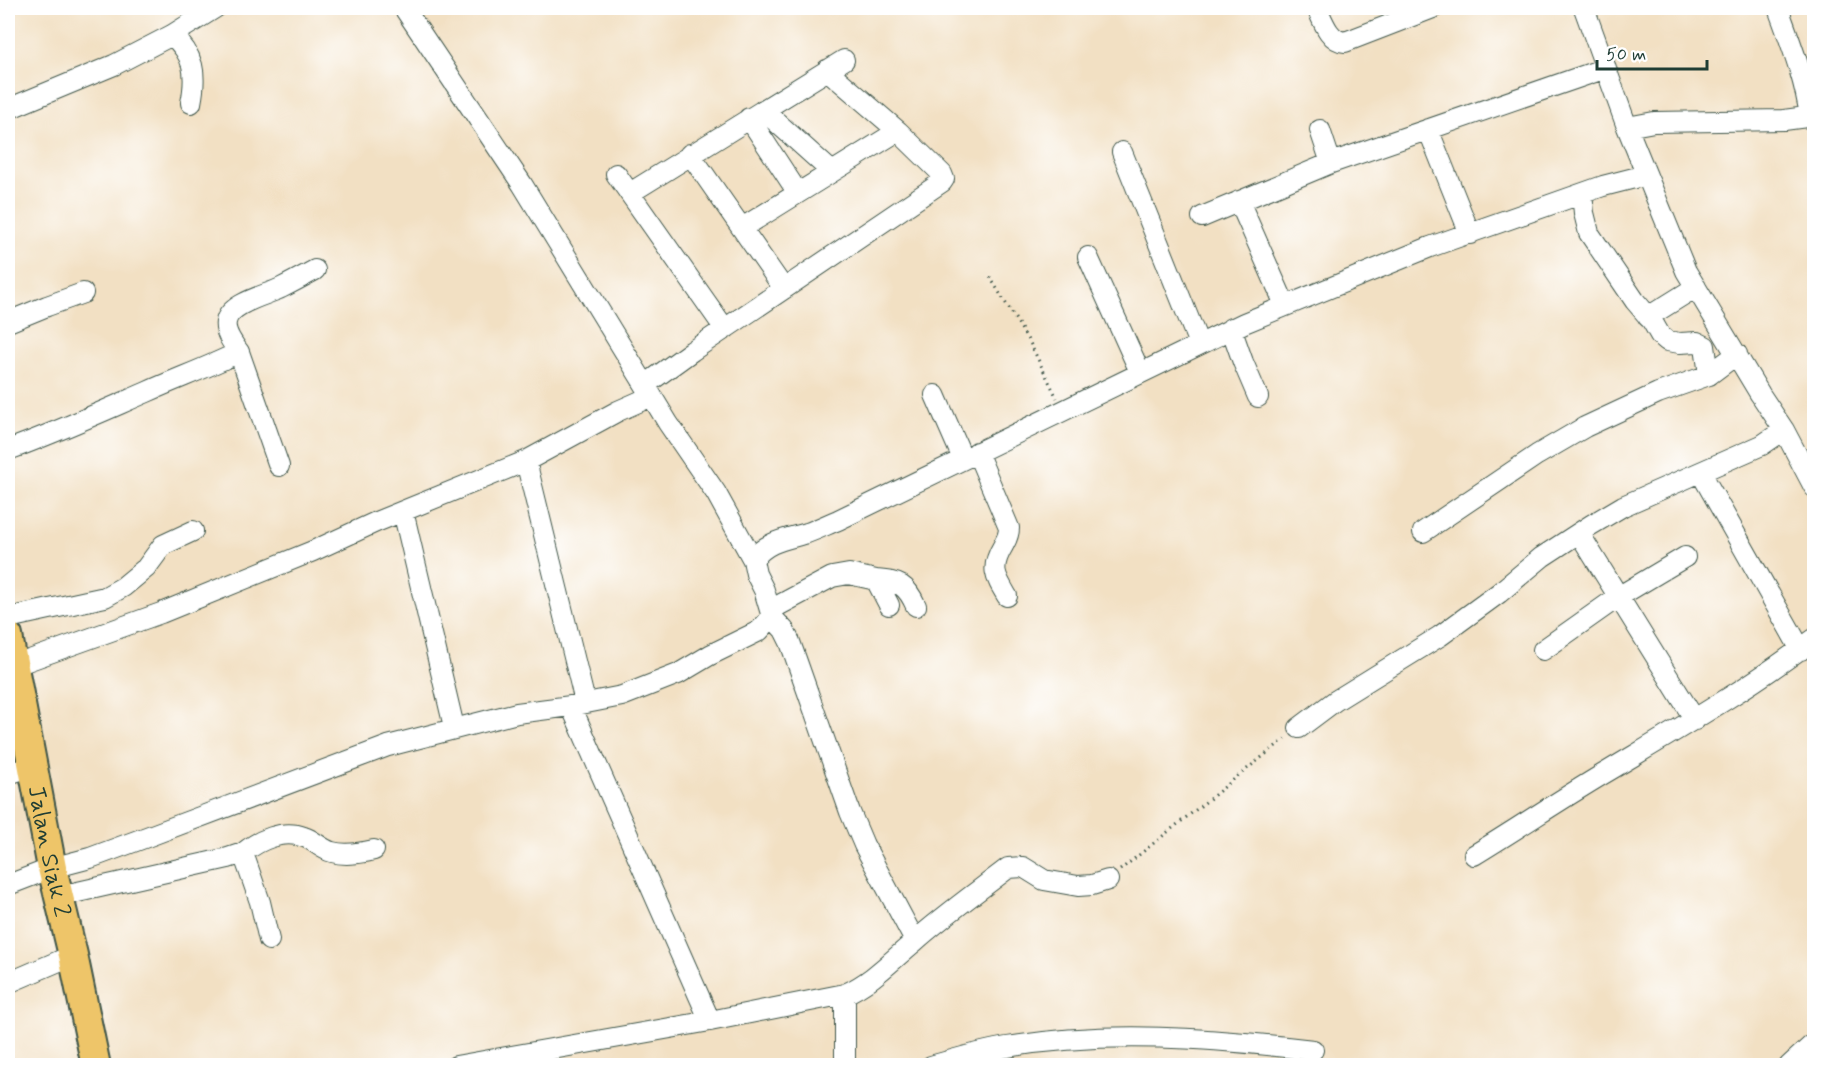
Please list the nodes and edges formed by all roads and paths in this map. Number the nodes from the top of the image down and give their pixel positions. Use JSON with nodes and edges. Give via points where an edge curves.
{"nodes":[{"id":1,"x":215,"y":8,"type":"edge"},
{"id":2,"x":404,"y":8,"type":"edge"},
{"id":3,"x":1317,"y":8,"type":"edge"},
{"id":4,"x":1433,"y":8,"type":"edge"},
{"id":5,"x":1584,"y":8,"type":"edge"},
{"id":6,"x":1778,"y":8,"type":"edge"},
{"id":7,"x":1389,"y":15,"type":"edge"},
{"id":8,"x":172,"y":34,"type":"junction"},
{"id":9,"x":1606,"y":68,"type":"junction"},
{"id":10,"x":191,"y":102,"type":"dead end"},
{"id":11,"x":8,"y":109,"type":"edge"},
{"id":12,"x":756,"y":114,"type":"junction"},
{"id":13,"x":1812,"y":117,"type":"edge"},
{"id":14,"x":1627,"y":127,"type":"junction"},
{"id":15,"x":1428,"y":129,"type":"junction"},
{"id":16,"x":1320,"y":130,"type":"dead end"},
{"id":17,"x":898,"y":131,"type":"junction"},
{"id":18,"x":1122,"y":152,"type":"dead end"},
{"id":19,"x":690,"y":154,"type":"junction"},
{"id":20,"x":1331,"y":163,"type":"junction"},
{"id":21,"x":832,"y":172,"type":"junction"},
{"id":22,"x":616,"y":174,"type":"dead end"},
{"id":23,"x":1646,"y":175,"type":"junction"},
{"id":24,"x":630,"y":193,"type":"junction"},
{"id":25,"x":798,"y":193,"type":"junction"},
{"id":26,"x":1582,"y":194,"type":"junction"},
{"id":27,"x":1239,"y":201,"type":"junction"},
{"id":28,"x":1202,"y":217,"type":"dead end"},
{"id":29,"x":741,"y":228,"type":"junction"},
{"id":30,"x":1470,"y":234,"type":"junction"},
{"id":31,"x":1088,"y":257,"type":"dead end"},
{"id":32,"x":315,"y":270,"type":"dead end"},
{"id":33,"x":990,"y":277,"type":"dead end"},
{"id":34,"x":1696,"y":287,"type":"junction"},
{"id":35,"x":784,"y":289,"type":"junction"},
{"id":36,"x":83,"y":293,"type":"dead end"},
{"id":37,"x":1285,"y":305,"type":"junction"},
{"id":38,"x":1648,"y":317,"type":"junction"},
{"id":39,"x":8,"y":322,"type":"edge"},
{"id":40,"x":1231,"y":328,"type":"junction"},
{"id":41,"x":725,"y":329,"type":"junction"},
{"id":42,"x":1199,"y":344,"type":"junction"},
{"id":43,"x":239,"y":352,"type":"junction"},
{"id":44,"x":1737,"y":354,"type":"junction"},
{"id":45,"x":1140,"y":372,"type":"junction"},
{"id":46,"x":1709,"y":375,"type":"junction"},
{"id":47,"x":648,"y":391,"type":"junction"},
{"id":48,"x":935,"y":396,"type":"dead end"},
{"id":49,"x":1258,"y":397,"type":"dead end"},
{"id":50,"x":1063,"y":410,"type":"junction"},
{"id":51,"x":1784,"y":430,"type":"junction"},
{"id":52,"x":8,"y":450,"type":"edge"},
{"id":53,"x":970,"y":456,"type":"junction"},
{"id":54,"x":526,"y":461,"type":"junction"},
{"id":55,"x":279,"y":466,"type":"dead end"},
{"id":56,"x":1701,"y":473,"type":"junction"},
{"id":57,"x":1815,"y":487,"type":"edge"},
{"id":58,"x":403,"y":511,"type":"junction"},
{"id":59,"x":193,"y":531,"type":"dead end"},
{"id":60,"x":1423,"y":532,"type":"dead end"},
{"id":61,"x":1579,"y":533,"type":"junction"},
{"id":62,"x":1685,"y":556,"type":"dead end"},
{"id":63,"x":753,"y":560,"type":"junction"},
{"id":64,"x":876,"y":580,"type":"junction"},
{"id":65,"x":1006,"y":596,"type":"dead end"},
{"id":66,"x":1617,"y":597,"type":"junction"},
{"id":67,"x":889,"y":605,"type":"dead end"},
{"id":68,"x":916,"y":606,"type":"dead end"},
{"id":69,"x":771,"y":614,"type":"junction"},
{"id":70,"x":8,"y":618,"type":"edge"},
{"id":71,"x":8,"y":636,"type":"edge"},
{"id":72,"x":1808,"y":644,"type":"edge"},
{"id":73,"x":1543,"y":650,"type":"dead end"},
{"id":74,"x":13,"y":666,"type":"junction"},
{"id":75,"x":14,"y":703,"type":"edge"},
{"id":76,"x":578,"y":704,"type":"junction"},
{"id":77,"x":1695,"y":720,"type":"junction"},
{"id":78,"x":454,"y":728,"type":"junction"},
{"id":79,"x":1299,"y":728,"type":"joint"},
{"id":80,"x":20,"y":770,"type":"edge"},
{"id":81,"x":374,"y":850,"type":"dead end"},
{"id":82,"x":243,"y":853,"type":"junction"},
{"id":83,"x":1474,"y":855,"type":"dead end"},
{"id":84,"x":52,"y":868,"type":"junction"},
{"id":85,"x":1108,"y":880,"type":"joint"},
{"id":86,"x":8,"y":885,"type":"edge"},
{"id":87,"x":60,"y":897,"type":"junction"},
{"id":88,"x":269,"y":940,"type":"dead end"},
{"id":89,"x":915,"y":940,"type":"junction"},
{"id":90,"x":73,"y":955,"type":"junction"},
{"id":91,"x":8,"y":982,"type":"edge"},
{"id":92,"x":845,"y":994,"type":"junction"},
{"id":93,"x":710,"y":1021,"type":"junction"},
{"id":94,"x":1815,"y":1043,"type":"edge"},
{"id":95,"x":1313,"y":1050,"type":"dead end"},
{"id":96,"x":96,"y":1065,"type":"edge"},
{"id":97,"x":456,"y":1065,"type":"edge"},
{"id":98,"x":845,"y":1065,"type":"edge"},
{"id":99,"x":931,"y":1065,"type":"edge"},
{"id":100,"x":1789,"y":1065,"type":"edge"}],
"edges":[{"from":1,"to":8,"type":"street"},
{"from":2,"to":47,"type":"street","via":[[522,184]]},
{"from":3,"to":7,"type":"street","via":[[1330,35],[1338,42],[1357,39]]},
{"from":4,"to":7,"type":"street"},
{"from":5,"to":9,"type":"street"},
{"from":6,"to":13,"type":"street","via":[[1800,67]]},
{"from":8,"to":10,"type":"street","via":[[190,57],[194,76]]},
{"from":8,"to":11,"type":"street","via":[[114,65]]},
{"from":9,"to":14,"type":"street"},
{"from":9,"to":15,"type":"street"},
{"from":12,"to":17,"type":"street","via":[[836,65]]},
{"from":12,"to":19,"type":"street"},
{"from":12,"to":21,"type":"street"},
{"from":12,"to":25,"type":"street"},
{"from":13,"to":14,"type":"street","via":[[1654,122]]},
{"from":14,"to":23,"type":"street"},
{"from":15,"to":20,"type":"street"},
{"from":15,"to":30,"type":"street"},
{"from":16,"to":20,"type":"street"},
{"from":17,"to":21,"type":"street"},
{"from":17,"to":35,"type":"street","via":[[942,174],[942,182]]},
{"from":18,"to":42,"type":"street"},
{"from":19,"to":24,"type":"street"},
{"from":19,"to":29,"type":"street"},
{"from":20,"to":27,"type":"street"},
{"from":21,"to":25,"type":"street"},
{"from":22,"to":24,"type":"street"},
{"from":23,"to":26,"type":"street"},
{"from":23,"to":34,"type":"street"},
{"from":24,"to":41,"type":"street"},
{"from":25,"to":29,"type":"street"},
{"from":26,"to":30,"type":"street"},
{"from":26,"to":38,"type":"street","via":[[1589,233]]},
{"from":27,"to":28,"type":"street"},
{"from":27,"to":37,"type":"street"},
{"from":29,"to":35,"type":"street"},
{"from":30,"to":37,"type":"street"},
{"from":31,"to":45,"type":"street"},
{"from":32,"to":43,"type":"street","via":[[232,311],[226,322],[228,335]]},
{"from":33,"to":50,"type":"path","via":[[1031,345]]},
{"from":34,"to":38,"type":"street"},
{"from":34,"to":44,"type":"street"},
{"from":35,"to":41,"type":"street"},
{"from":36,"to":39,"type":"street"},
{"from":37,"to":40,"type":"street"},
{"from":38,"to":46,"type":"street","via":[[1667,341],[1705,346]]},
{"from":40,"to":42,"type":"street"},
{"from":40,"to":49,"type":"street"},
{"from":41,"to":47,"type":"street","via":[[659,374]]},
{"from":42,"to":45,"type":"street"},
{"from":43,"to":52,"type":"street"},
{"from":43,"to":55,"type":"street"},
{"from":44,"to":46,"type":"street"},
{"from":44,"to":51,"type":"street"},
{"from":45,"to":50,"type":"street"},
{"from":46,"to":60,"type":"street","via":[[1658,393],[1585,427]]},
{"from":47,"to":54,"type":"street"},
{"from":47,"to":63,"type":"street","via":[[716,493]]},
{"from":48,"to":53,"type":"street"},
{"from":50,"to":53,"type":"street"},
{"from":51,"to":56,"type":"street","via":[[1762,445]]},
{"from":51,"to":57,"type":"street"},
{"from":53,"to":63,"type":"street","via":[[828,524],[770,545]]},
{"from":53,"to":65,"type":"street","via":[[1009,528],[995,563],[995,576]]},
{"from":54,"to":58,"type":"street"},
{"from":54,"to":76,"type":"street"},
{"from":56,"to":61,"type":"street","via":[[1623,506]]},
{"from":56,"to":72,"type":"street"},
{"from":58,"to":74,"type":"street","via":[[161,613]]},
{"from":58,"to":78,"type":"street"},
{"from":59,"to":70,"type":"street","via":[[163,545],[146,568],[105,597]]},
{"from":61,"to":66,"type":"street"},
{"from":61,"to":79,"type":"street","via":[[1440,636]]},
{"from":62,"to":66,"type":"street"},
{"from":63,"to":69,"type":"street"},
{"from":64,"to":67,"type":"street"},
{"from":64,"to":68,"type":"street","via":[[905,587]]},
{"from":64,"to":69,"type":"street","via":[[849,574],[832,577]]},
{"from":66,"to":73,"type":"street"},
{"from":66,"to":77,"type":"street"},
{"from":69,"to":76,"type":"street","via":[[759,631],[678,674],[622,696]]},
{"from":69,"to":89,"type":"street","via":[[790,642],[864,845]]},
{"from":71,"to":74,"type":"highway","name":"Jalan Siak 2"},
{"from":72,"to":77,"type":"street"},
{"from":74,"to":75,"type":"highway","name":"Jalan Siak 2"},
{"from":75,"to":80,"type":"highway","name":"Jalan Siak 2"},
{"from":76,"to":78,"type":"street","via":[[517,712]]},
{"from":76,"to":93,"type":"street"},
{"from":77,"to":83,"type":"street"},
{"from":78,"to":84,"type":"street","via":[[388,746],[90,858]]},
{"from":79,"to":85,"type":"path"},
{"from":80,"to":84,"type":"highway","name":"Jalan Siak 2"},
{"from":81,"to":82,"type":"street","via":[[335,853],[295,834],[259,841]]},
{"from":82,"to":87,"type":"street"},
{"from":82,"to":88,"type":"street"},
{"from":84,"to":86,"type":"street"},
{"from":84,"to":87,"type":"highway","name":"Jalan Siak 2"},
{"from":85,"to":89,"type":"street","via":[[1078,886],[1044,880],[1023,867],[1008,868]]},
{"from":87,"to":90,"type":"highway","name":"Jalan Siak 2"},
{"from":89,"to":92,"type":"street","via":[[877,975]]},
{"from":90,"to":91,"type":"street"},
{"from":90,"to":96,"type":"highway","name":"Jalan Siak 2"},
{"from":92,"to":93,"type":"street"},
{"from":92,"to":98,"type":"street"},
{"from":93,"to":97,"type":"street"},
{"from":94,"to":100,"type":"street"},
{"from":95,"to":99,"type":"street","via":[[1234,1041],[1110,1038],[1006,1047]]}]}
